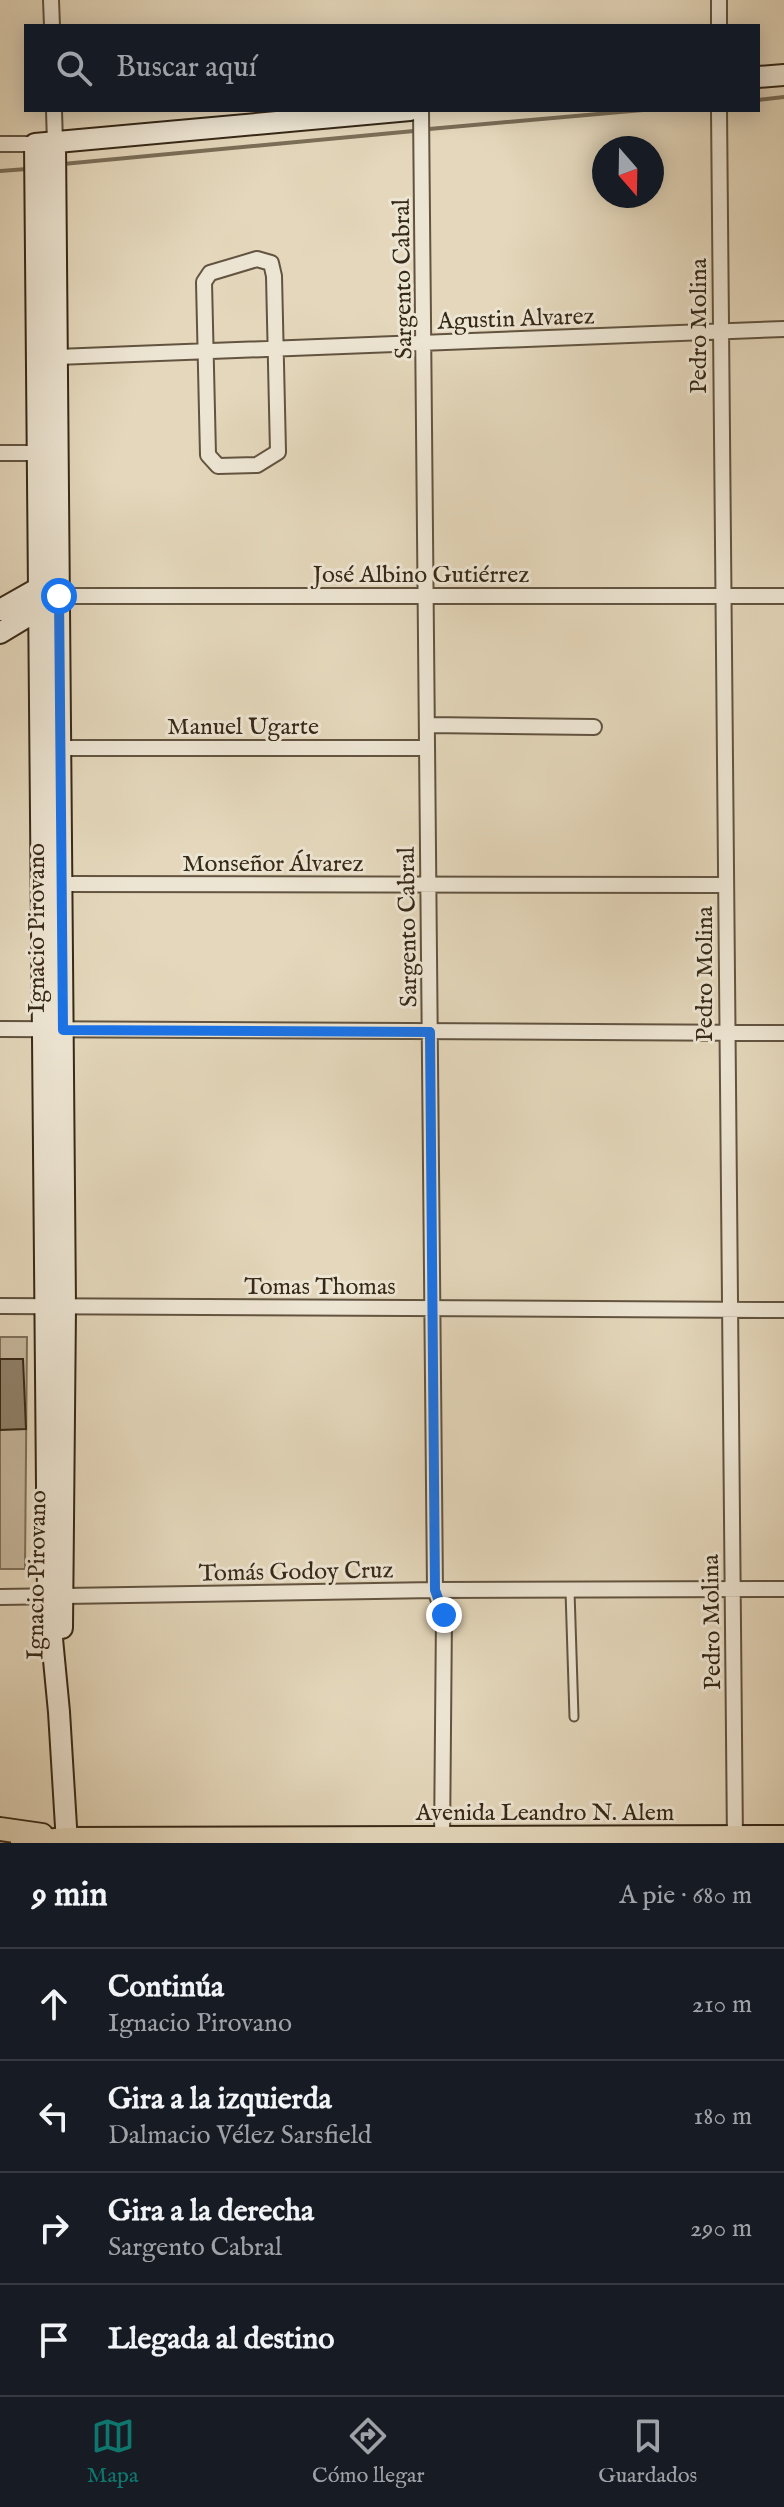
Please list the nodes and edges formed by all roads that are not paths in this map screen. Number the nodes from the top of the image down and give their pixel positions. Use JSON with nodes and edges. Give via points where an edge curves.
{"nodes":[{"id":1,"x":51,"y":0,"type":"edge"},
{"id":2,"x":719,"y":0,"type":"edge"},
{"id":3,"x":52,"y":24,"type":"edge"},
{"id":4,"x":719,"y":24,"type":"edge"},
{"id":5,"x":784,"y":75,"type":"edge"},
{"id":6,"x":760,"y":77,"type":"edge"},
{"id":7,"x":53,"y":112,"type":"edge"},
{"id":8,"x":388,"y":112,"type":"edge"},
{"id":9,"x":421,"y":112,"type":"edge"},
{"id":10,"x":719,"y":112,"type":"edge"},
{"id":11,"x":45,"y":143,"type":"junction"},
{"id":12,"x":0,"y":144,"type":"edge"},
{"id":13,"x":784,"y":329,"type":"edge"},
{"id":14,"x":720,"y":332,"type":"junction"},
{"id":15,"x":425,"y":343,"type":"junction"},
{"id":16,"x":276,"y":349,"type":"junction"},
{"id":17,"x":206,"y":351,"type":"junction"},
{"id":18,"x":57,"y":357,"type":"junction"},
{"id":19,"x":0,"y":453,"type":"edge"},
{"id":20,"x":46,"y":453,"type":"junction"},
{"id":21,"x":39,"y":588,"type":"junction"},
{"id":22,"x":59,"y":596,"type":"junction"},
{"id":23,"x":427,"y":596,"type":"junction"},
{"id":24,"x":724,"y":596,"type":"junction"},
{"id":25,"x":784,"y":596,"type":"edge"},
{"id":26,"x":0,"y":610,"type":"edge"},
{"id":27,"x":39,"y":610,"type":"junction"},
{"id":28,"x":0,"y":633,"type":"edge"},
{"id":29,"x":427,"y":725,"type":"junction"},
{"id":30,"x":594,"y":727,"type":"dead end"},
{"id":31,"x":60,"y":748,"type":"junction"},
{"id":32,"x":427,"y":748,"type":"junction"},
{"id":33,"x":62,"y":884,"type":"junction"},
{"id":34,"x":428,"y":885,"type":"junction"},
{"id":35,"x":725,"y":885,"type":"junction"},
{"id":36,"x":0,"y":1029,"type":"edge"},
{"id":37,"x":53,"y":1030,"type":"junction"},
{"id":38,"x":430,"y":1032,"type":"junction"},
{"id":39,"x":726,"y":1033,"type":"junction"},
{"id":40,"x":784,"y":1033,"type":"edge"},
{"id":41,"x":0,"y":1306,"type":"edge"},
{"id":42,"x":55,"y":1307,"type":"junction"},
{"id":43,"x":434,"y":1309,"type":"junction"},
{"id":44,"x":729,"y":1309,"type":"junction"},
{"id":45,"x":784,"y":1310,"type":"edge"},
{"id":46,"x":784,"y":1589,"type":"edge"},
{"id":47,"x":435,"y":1590,"type":"junction"},
{"id":48,"x":733,"y":1590,"type":"junction"},
{"id":49,"x":570,"y":1591,"type":"junction"},
{"id":50,"x":0,"y":1597,"type":"edge"},
{"id":51,"x":56,"y":1597,"type":"junction"},
{"id":52,"x":574,"y":1717,"type":"dead end"},
{"id":53,"x":0,"y":1829,"type":"edge"},
{"id":54,"x":784,"y":1837,"type":"edge"},
{"id":55,"x":442,"y":1840,"type":"edge"},
{"id":56,"x":735,"y":1840,"type":"edge"},
{"id":57,"x":67,"y":1841,"type":"edge"},
{"id":58,"x":113,"y":1841,"type":"edge"},
{"id":59,"x":22,"y":1843,"type":"edge"}],
"edges":[{"from":1,"to":3,"type":"street"},
{"from":2,"to":4,"type":"street"},
{"from":5,"to":6,"type":"street"},
{"from":7,"to":11,"type":"street"},
{"from":8,"to":11,"type":"street"},
{"from":9,"to":15,"type":"street","name":"Sargento Cabral"},
{"from":10,"to":14,"type":"street","name":"Pedro Molina"},
{"from":11,"to":12,"type":"street"},
{"from":11,"to":18,"type":"street","name":"Ignacio Pirovano"},
{"from":11,"to":20,"type":"street","name":"Ignacio Pirovano"},
{"from":13,"to":14,"type":"street","name":"Agustin Alvarez"},
{"from":14,"to":15,"type":"street","name":"Agustin Alvarez"},
{"from":14,"to":24,"type":"street","name":"Pedro Molina"},
{"from":15,"to":16,"type":"street","name":"Agustin Alvarez"},
{"from":15,"to":23,"type":"street","name":"Sargento Cabral"},
{"from":16,"to":17,"type":"street","name":"Agustin Alvarez"},
{"from":16,"to":17,"type":"street","via":[[271,263],[257,259],[210,273],[204,282]]},
{"from":16,"to":17,"type":"street","via":[[278,452],[257,465],[218,466],[208,455]]},
{"from":17,"to":18,"type":"street","name":"Agustin Alvarez"},
{"from":18,"to":20,"type":"street","name":"Ignacio Pirovano"},
{"from":19,"to":20,"type":"street"},
{"from":20,"to":21,"type":"street","name":"Ignacio Pirovano"},
{"from":20,"to":22,"type":"street","name":"Ignacio Pirovano"},
{"from":21,"to":22,"type":"street"},
{"from":21,"to":26,"type":"street"},
{"from":21,"to":27,"type":"street","name":"Ignacio Pirovano"},
{"from":22,"to":23,"type":"street","name":"José Albino Gutiérrez"},
{"from":22,"to":27,"type":"street"},
{"from":22,"to":31,"type":"street","name":"Ignacio Pirovano"},
{"from":23,"to":24,"type":"street","name":"José Albino Gutiérrez"},
{"from":23,"to":29,"type":"street","name":"Sargento Cabral"},
{"from":24,"to":25,"type":"street","name":"José Albino Gutiérrez"},
{"from":24,"to":35,"type":"street","name":"Pedro Molina"},
{"from":27,"to":28,"type":"street"},
{"from":27,"to":37,"type":"street","name":"Ignacio Pirovano"},
{"from":29,"to":30,"type":"street"},
{"from":29,"to":32,"type":"street","name":"Sargento Cabral"},
{"from":31,"to":32,"type":"street","name":"Manuel Ugarte"},
{"from":31,"to":33,"type":"street","name":"Ignacio Pirovano"},
{"from":32,"to":34,"type":"street","name":"Sargento Cabral"},
{"from":33,"to":34,"type":"street","name":"Monseñor Álvarez"},
{"from":33,"to":37,"type":"street","name":"Ignacio Pirovano"},
{"from":34,"to":35,"type":"street","name":"Monseñor Álvarez"},
{"from":34,"to":38,"type":"street","name":"Sargento Cabral"},
{"from":35,"to":39,"type":"street","name":"Pedro Molina"},
{"from":36,"to":37,"type":"street"},
{"from":37,"to":38,"type":"street"},
{"from":37,"to":42,"type":"street","name":"Ignacio Pirovano"},
{"from":38,"to":39,"type":"street"},
{"from":38,"to":43,"type":"street","name":"Sargento Cabral"},
{"from":39,"to":40,"type":"street"},
{"from":39,"to":44,"type":"street","name":"Pedro Molina"},
{"from":41,"to":42,"type":"street","name":"Tomas Thomas"},
{"from":42,"to":43,"type":"street","name":"Tomas Thomas"},
{"from":42,"to":51,"type":"street","name":"Ignacio Pirovano"},
{"from":43,"to":44,"type":"street","name":"Tomas Thomas"},
{"from":43,"to":47,"type":"street","name":"Sargento Cabral"},
{"from":44,"to":45,"type":"street","name":"Tomas Thomas"},
{"from":44,"to":48,"type":"street","name":"Pedro Molina"},
{"from":46,"to":48,"type":"street","name":"Tomás Godoy Cruz"},
{"from":47,"to":49,"type":"street","name":"Tomás Godoy Cruz"},
{"from":47,"to":51,"type":"street","name":"Tomás Godoy Cruz"},
{"from":47,"to":55,"type":"street","name":"Sargento Cabral","via":[[444,1615]]},
{"from":48,"to":49,"type":"street","name":"Tomás Godoy Cruz"},
{"from":48,"to":56,"type":"street","name":"Pedro Molina"},
{"from":49,"to":52,"type":"lane"},
{"from":50,"to":51,"type":"street","name":"Tomás Godoy Cruz"},
{"from":51,"to":57,"type":"street","name":"Ignacio Pirovano"},
{"from":53,"to":57,"type":"main road","name":"Avenida Leandro N. Alem"},
{"from":54,"to":56,"type":"main road","name":"Avenida Leandro N. Alem"},
{"from":55,"to":56,"type":"main road","name":"Avenida Leandro N. Alem"},
{"from":55,"to":58,"type":"main road","name":"Avenida Leandro N. Alem"},
{"from":57,"to":58,"type":"main road","name":"Avenida Leandro N. Alem"},
{"from":57,"to":59,"type":"main road","name":"Avenida Leandro N. Alem"}]}
